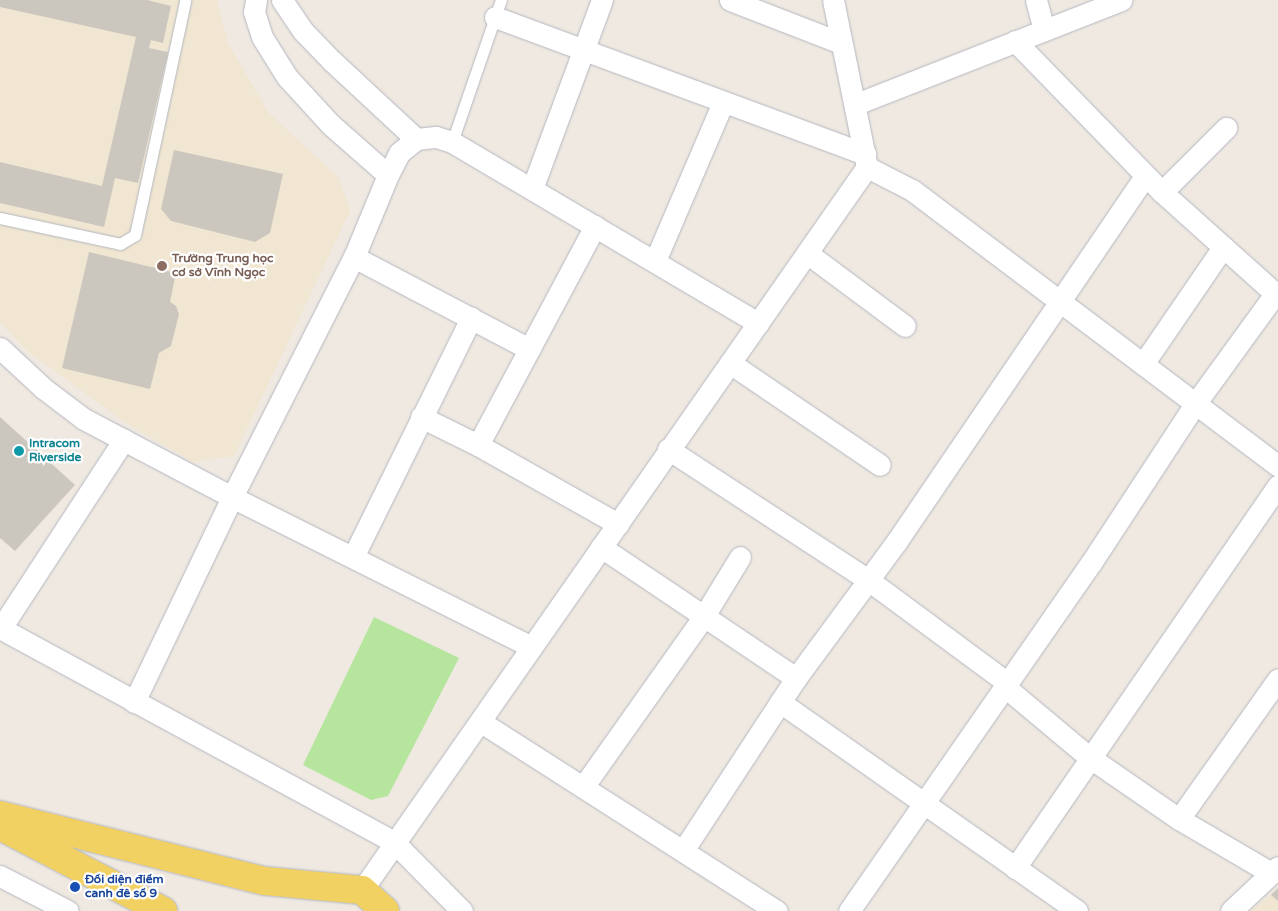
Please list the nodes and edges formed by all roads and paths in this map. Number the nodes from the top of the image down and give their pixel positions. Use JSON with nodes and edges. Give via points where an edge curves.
{"nodes":[{"id":1,"x":256,"y":0,"type":"edge"},
{"id":2,"x":282,"y":0,"type":"edge"},
{"id":3,"x":602,"y":0,"type":"edge"},
{"id":4,"x":730,"y":0,"type":"edge"},
{"id":5,"x":833,"y":0,"type":"edge"},
{"id":6,"x":1036,"y":0,"type":"edge"},
{"id":7,"x":1121,"y":0,"type":"edge"},
{"id":8,"x":185,"y":1,"type":"dead end"},
{"id":9,"x":498,"y":8,"type":"edge"},
{"id":10,"x":1044,"y":30,"type":"junction"},
{"id":11,"x":1014,"y":41,"type":"junction"},
{"id":12,"x":842,"y":44,"type":"junction"},
{"id":13,"x":584,"y":50,"type":"junction"},
{"id":14,"x":723,"y":102,"type":"junction"},
{"id":15,"x":856,"y":104,"type":"junction"},
{"id":16,"x":1226,"y":128,"type":"dead end"},
{"id":17,"x":416,"y":139,"type":"junction"},
{"id":18,"x":452,"y":142,"type":"junction"},
{"id":19,"x":866,"y":161,"type":"junction"},
{"id":20,"x":388,"y":175,"type":"junction"},
{"id":21,"x":1145,"y":176,"type":"junction"},
{"id":22,"x":532,"y":189,"type":"junction"},
{"id":23,"x":1162,"y":192,"type":"junction"},
{"id":24,"x":0,"y":218,"type":"edge"},
{"id":25,"x":595,"y":226,"type":"junction"},
{"id":26,"x":1223,"y":247,"type":"junction"},
{"id":27,"x":807,"y":253,"type":"junction"},
{"id":28,"x":354,"y":256,"type":"junction"},
{"id":29,"x":655,"y":261,"type":"junction"},
{"id":30,"x":1275,"y":290,"type":"edge"},
{"id":31,"x":1060,"y":302,"type":"junction"},
{"id":32,"x":470,"y":318,"type":"junction"},
{"id":33,"x":758,"y":322,"type":"junction"},
{"id":34,"x":905,"y":326,"type":"dead end"},
{"id":35,"x":0,"y":348,"type":"edge"},
{"id":36,"x":529,"y":349,"type":"junction"},
{"id":37,"x":730,"y":362,"type":"junction"},
{"id":38,"x":1143,"y":364,"type":"junction"},
{"id":39,"x":1196,"y":404,"type":"junction"},
{"id":40,"x":422,"y":417,"type":"junction"},
{"id":41,"x":124,"y":439,"type":"junction"},
{"id":42,"x":478,"y":445,"type":"junction"},
{"id":43,"x":668,"y":449,"type":"junction"},
{"id":44,"x":880,"y":465,"type":"dead end"},
{"id":45,"x":1278,"y":466,"type":"edge"},
{"id":46,"x":1278,"y":486,"type":"edge"},
{"id":47,"x":232,"y":497,"type":"junction"},
{"id":48,"x":618,"y":524,"type":"junction"},
{"id":49,"x":601,"y":547,"type":"junction"},
{"id":50,"x":353,"y":557,"type":"junction"},
{"id":51,"x":740,"y":557,"type":"dead end"},
{"id":52,"x":867,"y":579,"type":"junction"},
{"id":53,"x":704,"y":616,"type":"junction"},
{"id":54,"x":0,"y":628,"type":"edge"},
{"id":55,"x":532,"y":647,"type":"junction"},
{"id":56,"x":796,"y":678,"type":"junction"},
{"id":57,"x":1278,"y":679,"type":"edge"},
{"id":58,"x":1005,"y":684,"type":"junction"},
{"id":59,"x":134,"y":702,"type":"junction"},
{"id":60,"x":780,"y":702,"type":"junction"},
{"id":61,"x":481,"y":722,"type":"junction"},
{"id":62,"x":1089,"y":757,"type":"junction"},
{"id":63,"x":583,"y":787,"type":"junction"},
{"id":64,"x":923,"y":804,"type":"junction"},
{"id":65,"x":0,"y":815,"type":"edge"},
{"id":66,"x":1179,"y":818,"type":"junction"},
{"id":67,"x":0,"y":826,"type":"edge"},
{"id":68,"x":394,"y":842,"type":"junction"},
{"id":69,"x":684,"y":849,"type":"junction"},
{"id":70,"x":1015,"y":868,"type":"junction"},
{"id":71,"x":1275,"y":870,"type":"edge"},
{"id":72,"x":0,"y":876,"type":"edge"},
{"id":73,"x":362,"y":890,"type":"junction"},
{"id":74,"x":68,"y":911,"type":"edge"},
{"id":75,"x":163,"y":911,"type":"edge"},
{"id":76,"x":385,"y":911,"type":"edge"},
{"id":77,"x":462,"y":911,"type":"edge"},
{"id":78,"x":777,"y":911,"type":"edge"},
{"id":79,"x":849,"y":911,"type":"edge"},
{"id":80,"x":1077,"y":911,"type":"edge"},
{"id":81,"x":1232,"y":911,"type":"edge"}],
"edges":[{"from":1,"to":20,"type":"street","via":[[254,12],[262,37],[287,77],[330,124]]},
{"from":2,"to":17,"type":"street","via":[[303,31]]},
{"from":3,"to":13,"type":"street"},
{"from":4,"to":12,"type":"street"},
{"from":5,"to":12,"type":"street"},
{"from":6,"to":10,"type":"street"},
{"from":7,"to":10,"type":"street"},
{"from":8,"to":24,"type":"lane","via":[[135,235],[120,244]]},
{"from":9,"to":13,"type":"street"},
{"from":9,"to":18,"type":"lane"},
{"from":10,"to":11,"type":"street"},
{"from":11,"to":15,"type":"street"},
{"from":11,"to":21,"type":"street"},
{"from":12,"to":15,"type":"street"},
{"from":13,"to":14,"type":"street"},
{"from":13,"to":22,"type":"street"},
{"from":14,"to":19,"type":"street"},
{"from":14,"to":29,"type":"street"},
{"from":15,"to":19,"type":"street"},
{"from":16,"to":23,"type":"street"},
{"from":17,"to":18,"type":"street","via":[[436,136]]},
{"from":17,"to":20,"type":"street","via":[[399,153]]},
{"from":18,"to":22,"type":"street"},
{"from":19,"to":27,"type":"street"},
{"from":19,"to":31,"type":"street","via":[[912,190]]},
{"from":20,"to":28,"type":"street"},
{"from":21,"to":23,"type":"street"},
{"from":21,"to":31,"type":"street"},
{"from":22,"to":25,"type":"street"},
{"from":23,"to":26,"type":"street"},
{"from":25,"to":29,"type":"street"},
{"from":25,"to":36,"type":"street"},
{"from":26,"to":30,"type":"street"},
{"from":26,"to":38,"type":"street"},
{"from":27,"to":33,"type":"street"},
{"from":27,"to":34,"type":"street"},
{"from":28,"to":32,"type":"street"},
{"from":28,"to":47,"type":"street"},
{"from":29,"to":33,"type":"street"},
{"from":30,"to":39,"type":"street"},
{"from":31,"to":38,"type":"street"},
{"from":31,"to":52,"type":"street"},
{"from":32,"to":36,"type":"street"},
{"from":32,"to":40,"type":"street"},
{"from":33,"to":37,"type":"street"},
{"from":35,"to":41,"type":"street","via":[[43,388],[84,419]]},
{"from":36,"to":42,"type":"street"},
{"from":37,"to":43,"type":"street"},
{"from":37,"to":44,"type":"street"},
{"from":38,"to":39,"type":"street"},
{"from":39,"to":45,"type":"street"},
{"from":39,"to":58,"type":"street","via":[[1091,563]]},
{"from":40,"to":42,"type":"street"},
{"from":40,"to":50,"type":"street"},
{"from":41,"to":47,"type":"street"},
{"from":41,"to":54,"type":"street"},
{"from":42,"to":48,"type":"street"},
{"from":43,"to":48,"type":"street"},
{"from":43,"to":52,"type":"street"},
{"from":46,"to":62,"type":"street"},
{"from":47,"to":50,"type":"street"},
{"from":47,"to":59,"type":"street"},
{"from":48,"to":49,"type":"street"},
{"from":49,"to":53,"type":"street"},
{"from":49,"to":55,"type":"street"},
{"from":50,"to":55,"type":"street"},
{"from":51,"to":53,"type":"street"},
{"from":52,"to":56,"type":"street"},
{"from":52,"to":58,"type":"street"},
{"from":53,"to":56,"type":"street"},
{"from":53,"to":63,"type":"street"},
{"from":54,"to":59,"type":"street"},
{"from":55,"to":61,"type":"street"},
{"from":56,"to":60,"type":"street"},
{"from":57,"to":66,"type":"street"},
{"from":58,"to":62,"type":"street"},
{"from":58,"to":64,"type":"street"},
{"from":59,"to":68,"type":"street"},
{"from":60,"to":64,"type":"street"},
{"from":60,"to":69,"type":"street"},
{"from":61,"to":63,"type":"street"},
{"from":61,"to":68,"type":"street"},
{"from":62,"to":66,"type":"street"},
{"from":62,"to":70,"type":"street"},
{"from":63,"to":69,"type":"street"},
{"from":64,"to":70,"type":"street"},
{"from":64,"to":79,"type":"street"},
{"from":65,"to":73,"type":"main road","via":[[264,881]]},
{"from":66,"to":71,"type":"street"},
{"from":67,"to":75,"type":"main road"},
{"from":68,"to":73,"type":"street"},
{"from":68,"to":77,"type":"street"},
{"from":69,"to":78,"type":"street"},
{"from":70,"to":80,"type":"street"},
{"from":71,"to":81,"type":"street"},
{"from":72,"to":74,"type":"street"},
{"from":73,"to":76,"type":"main road"}]}
